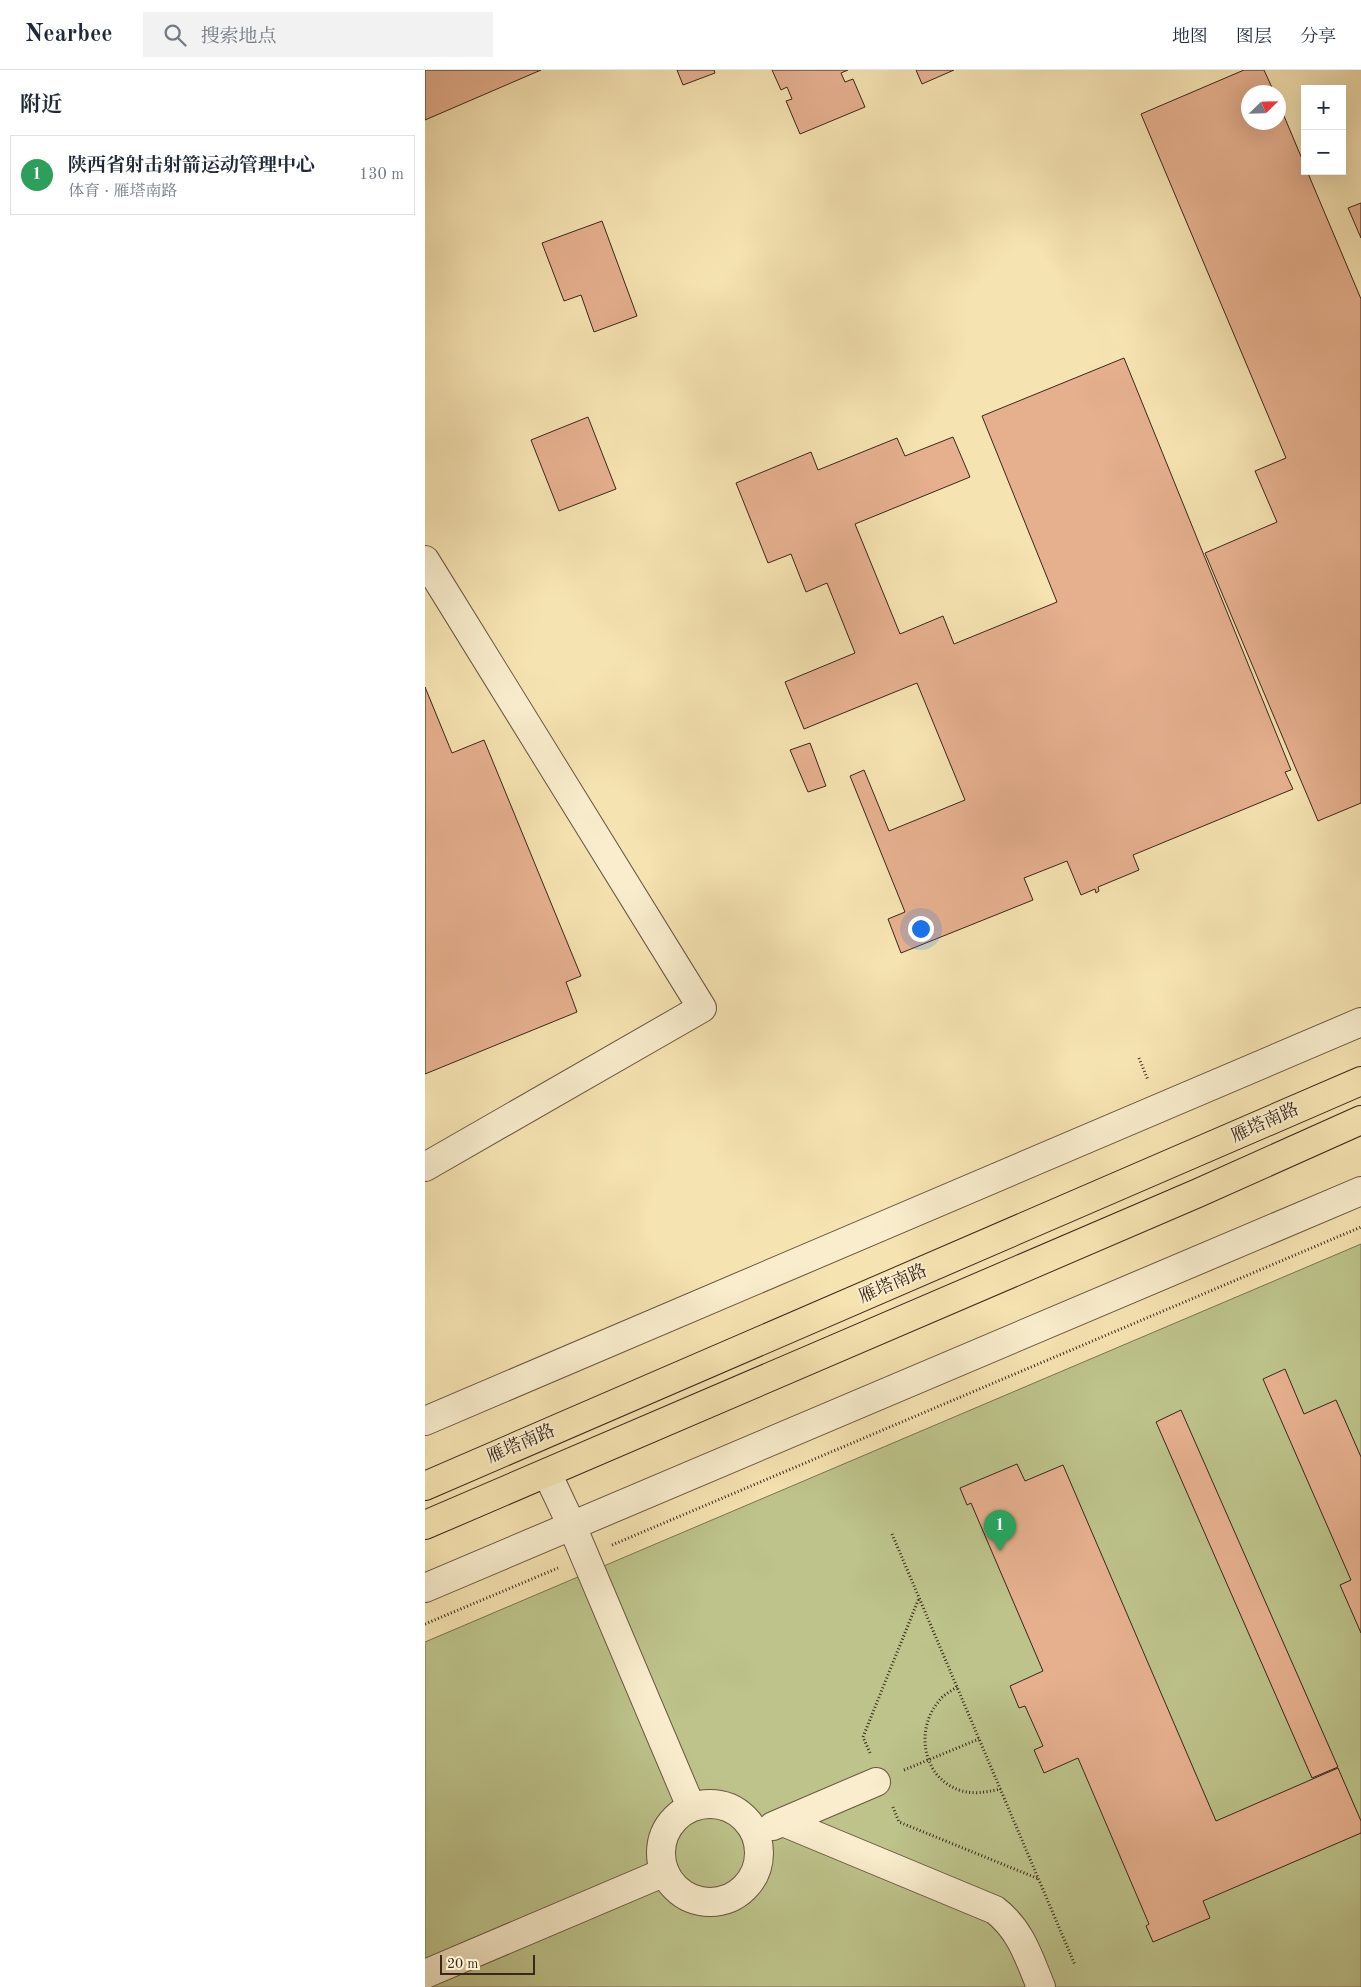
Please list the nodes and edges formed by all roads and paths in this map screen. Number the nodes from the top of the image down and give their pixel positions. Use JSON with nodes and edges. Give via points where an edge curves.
{"nodes":[{"id":1,"x":425,"y":560,"type":"edge"},
{"id":2,"x":1361,"y":1022,"type":"edge"},
{"id":3,"x":1361,"y":1081,"type":"edge"},
{"id":4,"x":1361,"y":1120,"type":"edge"},
{"id":5,"x":425,"y":1167,"type":"edge"},
{"id":6,"x":1361,"y":1191,"type":"edge"},
{"id":7,"x":1361,"y":1227,"type":"edge"},
{"id":8,"x":425,"y":1422,"type":"edge"},
{"id":9,"x":547,"y":1473,"type":"junction"},
{"id":10,"x":426,"y":1482,"type":"edge"},
{"id":11,"x":425,"y":1525,"type":"edge"},
{"id":12,"x":572,"y":1526,"type":"junction"},
{"id":13,"x":892,"y":1534,"type":"dead end"},
{"id":14,"x":585,"y":1556,"type":"junction"},
{"id":15,"x":425,"y":1588,"type":"edge"},
{"id":16,"x":919,"y":1598,"type":"junction"},
{"id":17,"x":425,"y":1624,"type":"edge"},
{"id":18,"x":957,"y":1687,"type":"junction"},
{"id":19,"x":979,"y":1738,"type":"junction"},
{"id":20,"x":928,"y":1760,"type":"junction"},
{"id":21,"x":879,"y":1781,"type":"junction"},
{"id":22,"x":1001,"y":1790,"type":"junction"},
{"id":23,"x":691,"y":1807,"type":"junction"},
{"id":24,"x":783,"y":1822,"type":"junction"},
{"id":25,"x":756,"y":1833,"type":"junction"},
{"id":26,"x":665,"y":1872,"type":"junction"},
{"id":27,"x":1039,"y":1879,"type":"junction"},
{"id":28,"x":1075,"y":1965,"type":"dead end"},
{"id":29,"x":425,"y":1974,"type":"edge"},
{"id":30,"x":1041,"y":1987,"type":"edge"}],
"edges":[{"from":1,"to":5,"type":"street","via":[[702,1008]]},
{"from":2,"to":8,"type":"street"},
{"from":3,"to":10,"type":"main road","name":"雁塔南路"},
{"from":4,"to":9,"type":"main road","name":"雁塔南路"},
{"from":6,"to":12,"type":"street"},
{"from":7,"to":14,"type":"path"},
{"from":9,"to":11,"type":"main road","name":"雁塔南路"},
{"from":9,"to":12,"type":"street"},
{"from":12,"to":14,"type":"street"},
{"from":12,"to":15,"type":"street"},
{"from":13,"to":16,"type":"path"},
{"from":14,"to":17,"type":"path"},
{"from":14,"to":23,"type":"street"},
{"from":16,"to":18,"type":"path"},
{"from":16,"to":21,"type":"path","via":[[863,1737]]},
{"from":18,"to":19,"type":"path"},
{"from":18,"to":20,"type":"path","via":[[939,1699],[928,1718],[923,1738]]},
{"from":19,"to":20,"type":"path"},
{"from":19,"to":22,"type":"path"},
{"from":20,"to":21,"type":"path"},
{"from":20,"to":22,"type":"path","via":[[941,1778],[959,1790],[979,1794]]},
{"from":21,"to":24,"type":"street"},
{"from":21,"to":27,"type":"path","via":[[899,1822]]},
{"from":22,"to":27,"type":"path"},
{"from":23,"to":25,"type":"street","via":[[709,1803],[727,1807],[744,1817]]},
{"from":23,"to":26,"type":"street","via":[[674,1818],[663,1834],[660,1853]]},
{"from":24,"to":25,"type":"street"},
{"from":24,"to":30,"type":"street","via":[[995,1910],[1015,1929]]},
{"from":25,"to":26,"type":"street","via":[[759,1853],[755,1872],[745,1888],[729,1899],[709,1903],[691,1899],[675,1888]]},
{"from":26,"to":29,"type":"street"},
{"from":27,"to":28,"type":"path"}]}
